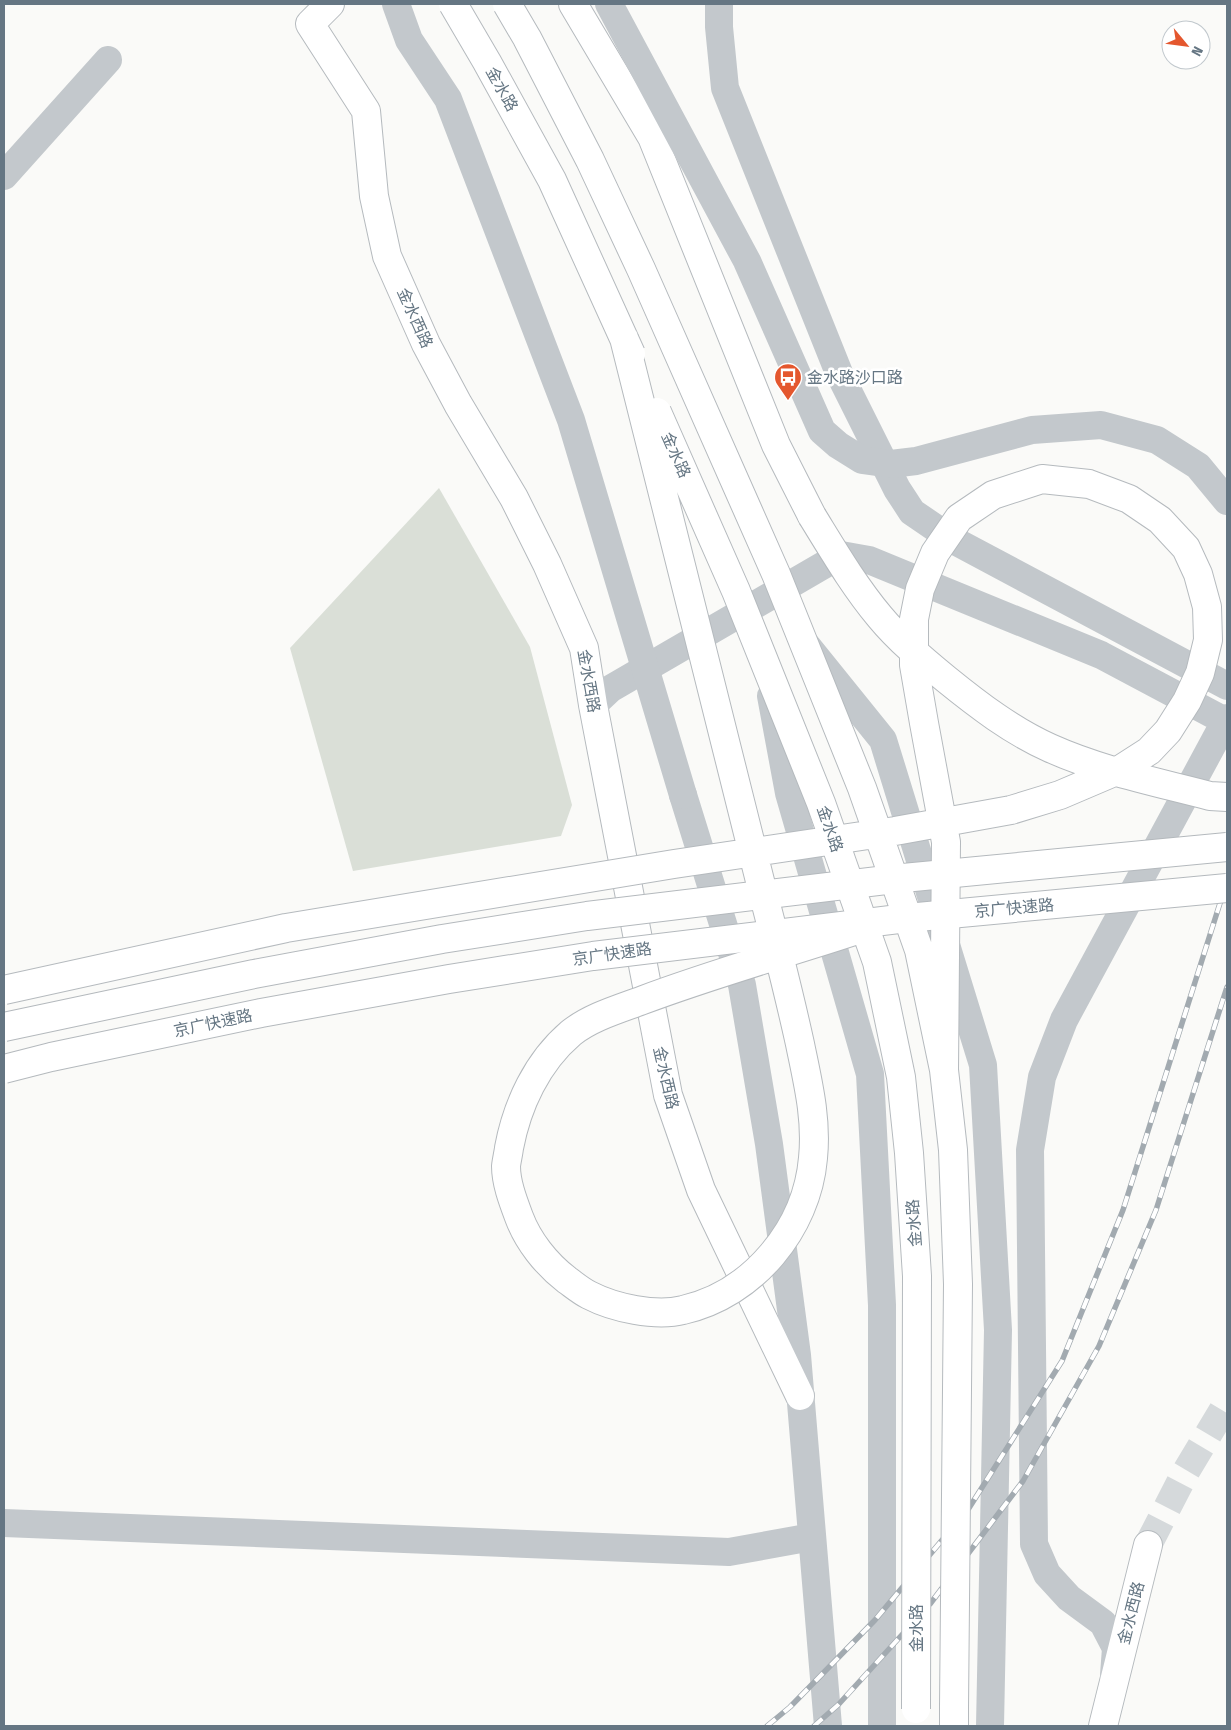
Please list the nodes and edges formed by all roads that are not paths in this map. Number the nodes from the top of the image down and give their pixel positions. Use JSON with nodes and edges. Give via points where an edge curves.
{"nodes":[{"id":1,"x":330,"y":4,"type":"edge"},
{"id":2,"x":396,"y":4,"type":"edge"},
{"id":3,"x":453,"y":4,"type":"edge"},
{"id":4,"x":507,"y":4,"type":"edge"},
{"id":5,"x":573,"y":4,"type":"edge"},
{"id":6,"x":608,"y":4,"type":"edge"},
{"id":7,"x":719,"y":4,"type":"edge"},
{"id":8,"x":108,"y":60,"type":"dead end"},
{"id":9,"x":4,"y":176,"type":"edge"},
{"id":10,"x":624,"y":338,"type":"junction"},
{"id":11,"x":1227,"y":501,"type":"edge"},
{"id":12,"x":803,"y":640,"type":"junction"},
{"id":13,"x":765,"y":663,"type":"junction"},
{"id":14,"x":1227,"y":686,"type":"edge"},
{"id":15,"x":593,"y":705,"type":"junction"},
{"id":16,"x":1226,"y":720,"type":"edge"},
{"id":17,"x":1227,"y":797,"type":"edge"},
{"id":18,"x":1227,"y":847,"type":"edge"},
{"id":19,"x":1227,"y":888,"type":"edge"},
{"id":20,"x":886,"y":921,"type":"junction"},
{"id":21,"x":4,"y":990,"type":"edge"},
{"id":22,"x":4,"y":1027,"type":"edge"},
{"id":23,"x":4,"y":1069,"type":"edge"},
{"id":24,"x":944,"y":1070,"type":"junction"},
{"id":25,"x":800,"y":1396,"type":"junction"},
{"id":26,"x":4,"y":1523,"type":"edge"},
{"id":27,"x":812,"y":1537,"type":"junction"},
{"id":28,"x":1148,"y":1545,"type":"tunnel mouth"},
{"id":29,"x":1114,"y":1681,"type":"junction"},
{"id":30,"x":954,"y":1716,"type":"edge"},
{"id":31,"x":915,"y":1718,"type":"edge"},
{"id":32,"x":828,"y":1726,"type":"edge"},
{"id":33,"x":882,"y":1726,"type":"edge"},
{"id":34,"x":990,"y":1726,"type":"edge"},
{"id":35,"x":1103,"y":1726,"type":"edge"}],
"edges":[{"from":1,"to":15,"type":"main road","name":"金水西路","via":[[310,24],[366,111],[374,196],[387,256],[426,344],[514,498],[547,564],[584,648]]},
{"from":2,"to":25,"type":"street","bridge":true,"via":[[409,40],[448,99],[571,420],[742,985],[769,1144]]},
{"from":3,"to":10,"type":"main road","name":"金水路","bridge":true,"via":[[552,180]]},
{"from":4,"to":12,"type":"main road","bridge":true,"via":[[590,160],[641,269]]},
{"from":5,"to":17,"type":"main road","bridge":true,"via":[[652,137],[776,445],[812,516],[880,617],[922,659],[963,692],[1007,724],[1050,748],[1096,766],[1210,796]]},
{"from":6,"to":11,"type":"street","bridge":true,"via":[[747,260],[822,431],[838,445],[862,460],[891,464],[916,461],[1032,430],[1101,425],[1157,440],[1198,466]]},
{"from":7,"to":14,"type":"street","via":[[725,88],[839,374],[896,489],[912,512],[953,540]]},
{"from":8,"to":9,"type":"street"},
{"from":10,"to":13,"type":"main road","name":"金水路","bridge":true},
{"from":10,"to":20,"type":"main road","bridge":true,"via":[[701,640],[703,650],[773,931],[777,950],[780,960],[794,1018],[813,1105],[813,1157],[807,1194],[790,1231],[766,1262],[744,1282],[711,1301],[681,1311],[651,1312],[586,1294],[561,1275],[540,1253],[522,1224],[511,1195],[506,1165],[512,1130],[524,1096],[543,1064],[572,1033],[598,1017],[661,994],[755,963],[774,957],[783,954],[877,924]]},
{"from":12,"to":24,"type":"main road","bridge":true,"via":[[862,788],[919,950]]},
{"from":12,"to":34,"type":"street","via":[[883,740],[983,1065],[998,1330]]},
{"from":13,"to":31,"type":"main road","name":"金水路","bridge":true,"via":[[821,803],[877,962],[901,1077],[917,1276]]},
{"from":13,"to":33,"type":"street","via":[[789,793],[870,1074],[882,1305]]},
{"from":15,"to":16,"type":"street","via":[[610,689],[841,556],[869,560],[1101,655]]},
{"from":15,"to":25,"type":"main road","name":"金水西路","via":[[668,1095],[701,1190]]},
{"from":16,"to":29,"type":"street","via":[[1064,1020],[1042,1077],[1030,1150],[1034,1544],[1047,1574],[1069,1598],[1103,1623],[1116,1648]]},
{"from":18,"to":22,"type":"main road","bridge":true,"via":[[903,878],[587,916],[254,974]]},
{"from":19,"to":20,"type":"main road","name":"京广快速路","bridge":true},
{"from":20,"to":23,"type":"main road","name":"京广快速路","bridge":true,"via":[[593,956],[449,979],[261,1013]]},
{"from":21,"to":24,"type":"main road","bridge":true,"via":[[286,928],[914,828],[934,824],[944,822],[1011,810],[1060,796],[1121,769],[1149,751],[1168,731],[1186,701],[1200,673],[1208,640],[1206,607],[1198,574],[1186,548],[1160,520],[1129,499],[1089,484],[1042,479],[992,495],[959,518],[935,553],[920,589],[914,619],[914,665],[939,806],[941,815],[943,824],[946,842]]},
{"from":24,"to":30,"type":"main road","bridge":true,"via":[[953,1150],[958,1284]]},
{"from":25,"to":27,"type":"street"},
{"from":26,"to":27,"type":"street","via":[[729,1552]]},
{"from":27,"to":32,"type":"street"},
{"from":28,"to":29,"type":"main road","name":"金水西路"},
{"from":29,"to":35,"type":"main road","name":"金水西路"}]}
